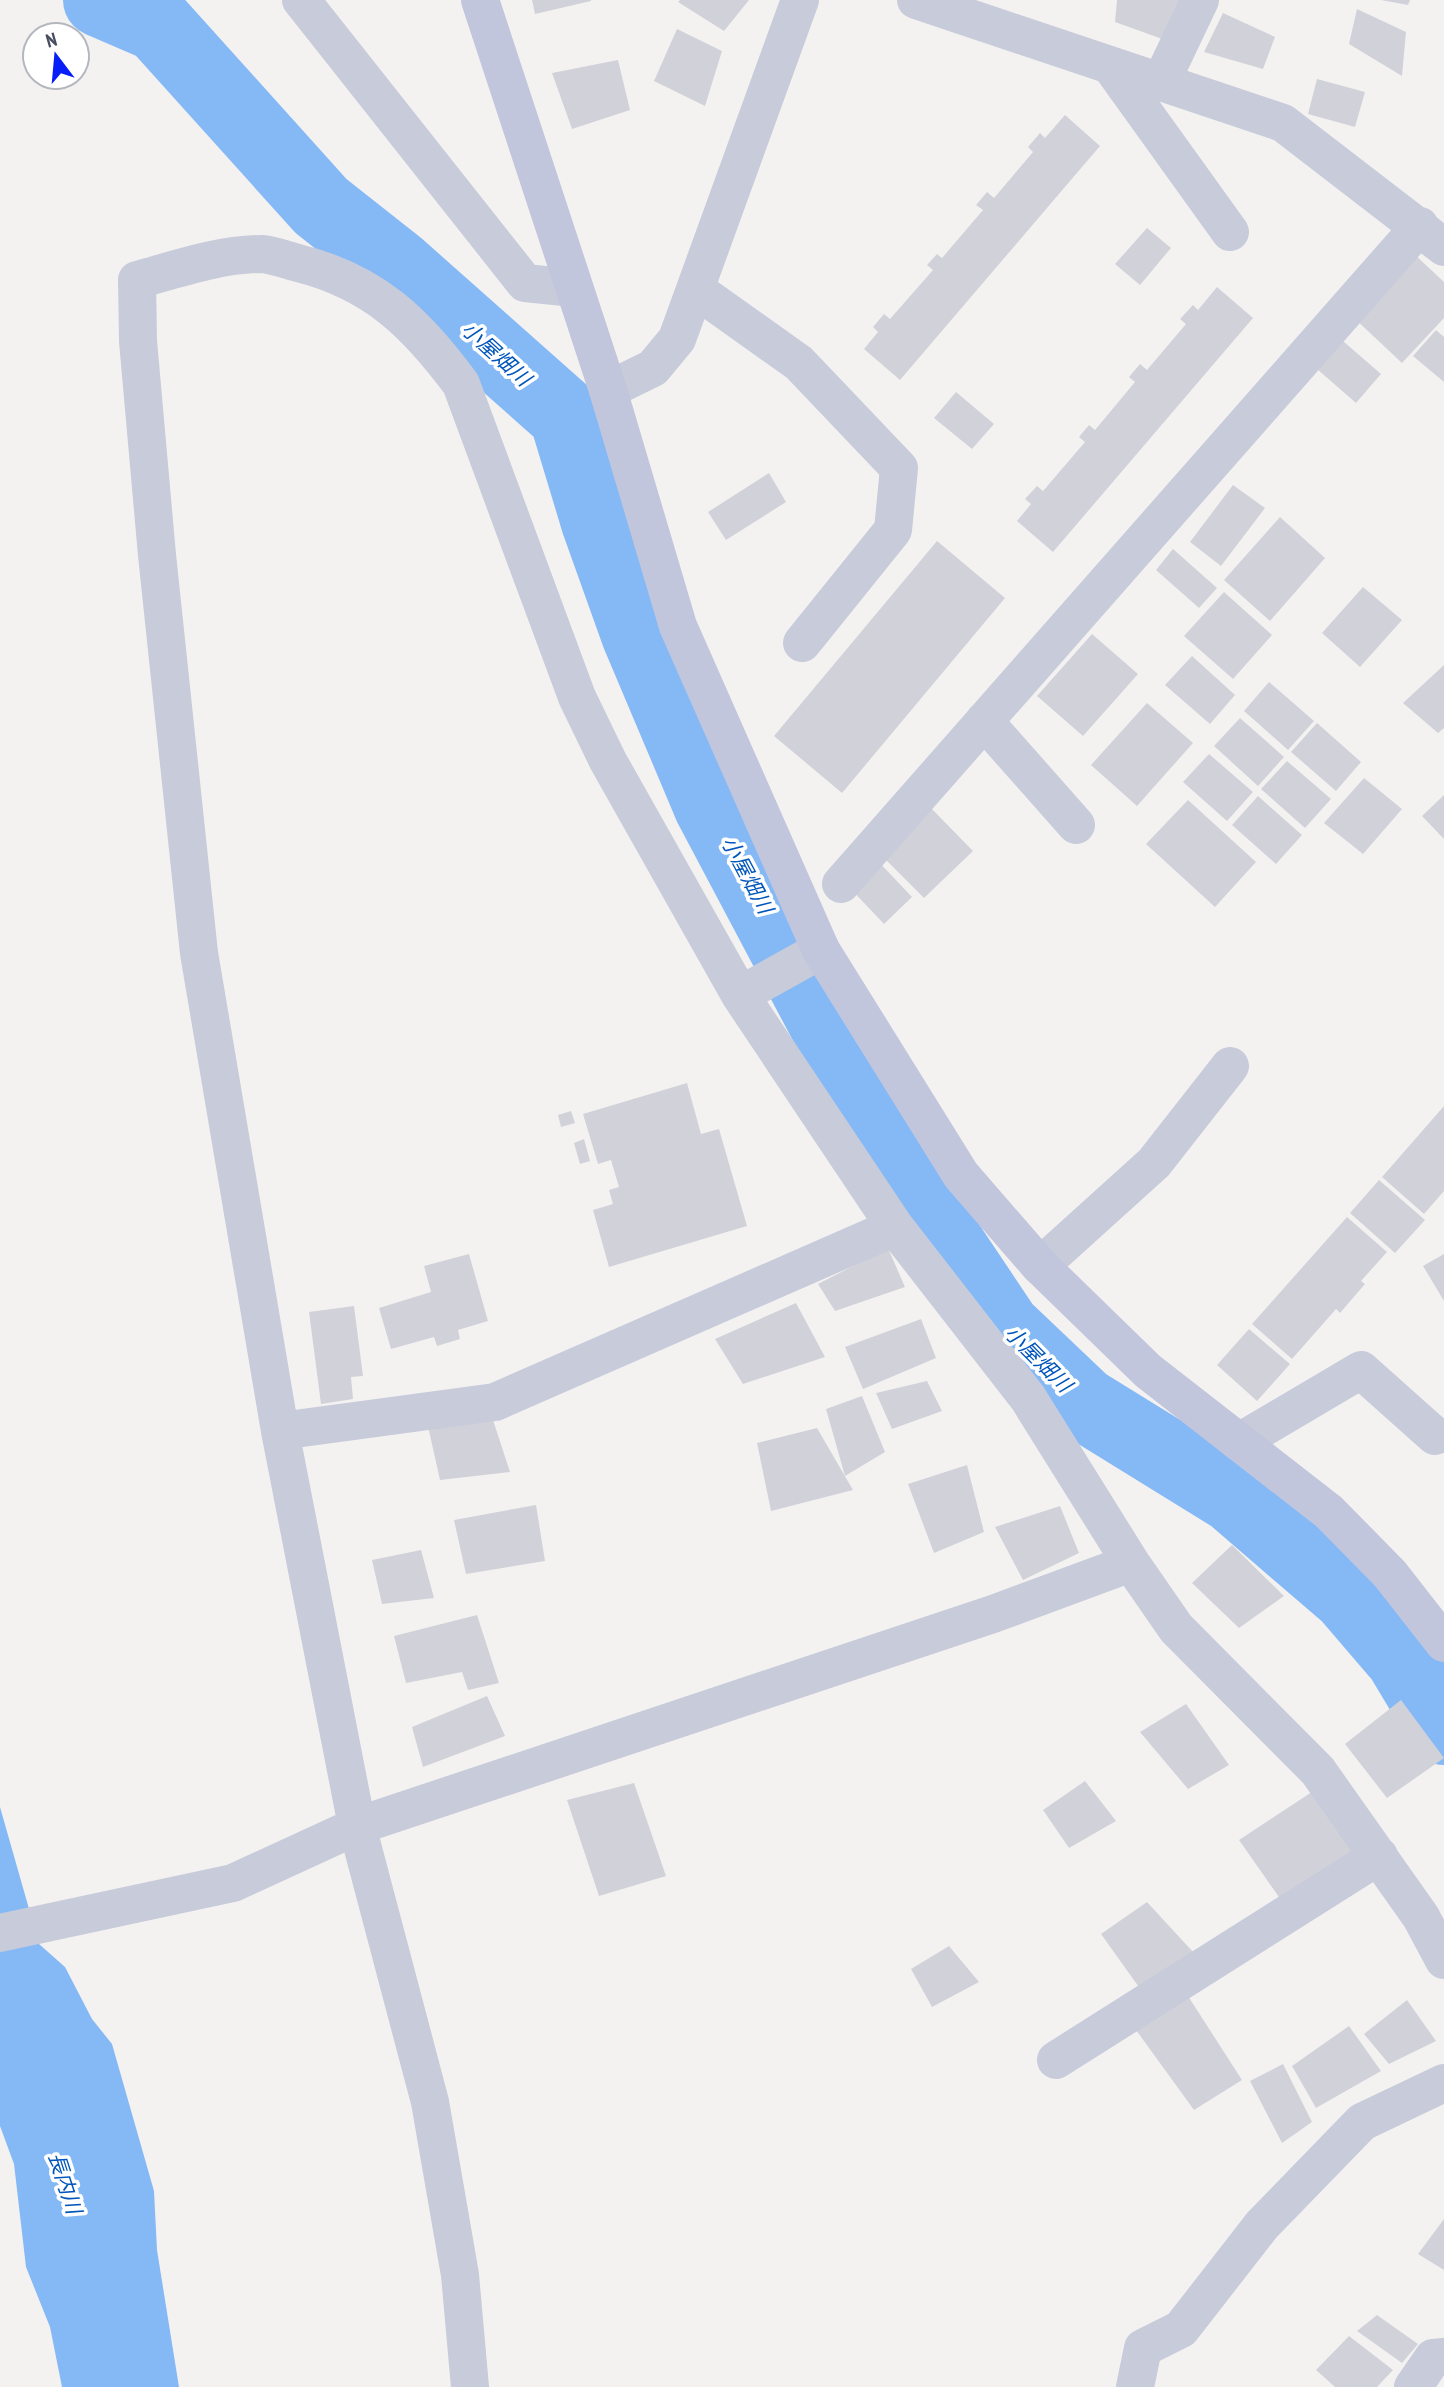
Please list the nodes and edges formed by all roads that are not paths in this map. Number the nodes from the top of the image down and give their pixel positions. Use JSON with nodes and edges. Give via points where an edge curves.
{"nodes":[{"id":1,"x":301,"y":0,"type":"edge"},
{"id":2,"x":480,"y":0,"type":"edge"},
{"id":3,"x":800,"y":0,"type":"edge"},
{"id":4,"x":916,"y":0,"type":"edge"},
{"id":5,"x":1200,"y":0,"type":"edge"},
{"id":6,"x":1110,"y":65,"type":"junction"},
{"id":7,"x":1161,"y":82,"type":"junction"},
{"id":8,"x":1230,"y":232,"type":"dead end"},
{"id":9,"x":1432,"y":236,"type":"edge"},
{"id":10,"x":574,"y":288,"type":"junction"},
{"id":11,"x":695,"y":289,"type":"junction"},
{"id":12,"x":608,"y":390,"type":"junction"},
{"id":13,"x":802,"y":643,"type":"dead end"},
{"id":14,"x":984,"y":721,"type":"junction"},
{"id":15,"x":1076,"y":825,"type":"dead end"},
{"id":16,"x":841,"y":884,"type":"dead end"},
{"id":17,"x":814,"y":953,"type":"junction"},
{"id":18,"x":747,"y":991,"type":"junction"},
{"id":19,"x":1230,"y":1066,"type":"dead end"},
{"id":20,"x":895,"y":1227,"type":"junction"},
{"id":21,"x":1041,"y":1266,"type":"junction"},
{"id":22,"x":280,"y":1431,"type":"junction"},
{"id":23,"x":1435,"y":1436,"type":"dead end"},
{"id":24,"x":1239,"y":1442,"type":"junction"},
{"id":25,"x":1130,"y":1563,"type":"junction"},
{"id":26,"x":1444,"y":1643,"type":"edge"},
{"id":27,"x":357,"y":1826,"type":"junction"},
{"id":28,"x":1379,"y":1856,"type":"junction"},
{"id":29,"x":0,"y":1933,"type":"edge"},
{"id":30,"x":1444,"y":1960,"type":"edge"},
{"id":31,"x":1056,"y":2060,"type":"dead end"},
{"id":32,"x":1444,"y":2083,"type":"edge"},
{"id":33,"x":1444,"y":2357,"type":"edge"},
{"id":34,"x":470,"y":2387,"type":"edge"},
{"id":35,"x":1135,"y":2387,"type":"edge"},
{"id":36,"x":1413,"y":2387,"type":"edge"}],
"edges":[{"from":1,"to":10,"type":"street","via":[[525,283]]},
{"from":2,"to":10,"type":"street"},
{"from":3,"to":11,"type":"street"},
{"from":4,"to":6,"type":"street"},
{"from":5,"to":7,"type":"street"},
{"from":6,"to":7,"type":"street"},
{"from":6,"to":8,"type":"street"},
{"from":7,"to":9,"type":"street","via":[[1283,124]]},
{"from":9,"to":14,"type":"street"},
{"from":10,"to":12,"type":"street"},
{"from":11,"to":12,"type":"street","via":[[677,339],[653,368]]},
{"from":11,"to":13,"type":"street","via":[[799,363],[899,468],[893,530]]},
{"from":12,"to":17,"type":"street","via":[[678,626]]},
{"from":14,"to":15,"type":"street"},
{"from":14,"to":16,"type":"street"},
{"from":17,"to":18,"type":"street"},
{"from":17,"to":21,"type":"street","via":[[961,1175]]},
{"from":18,"to":20,"type":"street"},
{"from":18,"to":22,"type":"street","via":[[608,761],[577,697],[461,384],[429,340],[381,298],[327,270],[263,254],[197,263],[137,280],[157,555],[199,953]]},
{"from":19,"to":21,"type":"street","via":[[1154,1163]]},
{"from":20,"to":22,"type":"street","via":[[495,1402]]},
{"from":20,"to":25,"type":"street","via":[[1028,1398]]},
{"from":21,"to":24,"type":"street","via":[[1148,1371]]},
{"from":22,"to":27,"type":"street"},
{"from":23,"to":24,"type":"street","via":[[1361,1370]]},
{"from":24,"to":26,"type":"street","via":[[1329,1512],[1390,1574]]},
{"from":25,"to":27,"type":"street","via":[[992,1614]]},
{"from":25,"to":28,"type":"street","via":[[1176,1628],[1318,1771]]},
{"from":27,"to":29,"type":"street","via":[[233,1883]]},
{"from":27,"to":34,"type":"street","via":[[430,2102],[460,2275]]},
{"from":28,"to":30,"type":"street"},
{"from":28,"to":31,"type":"street"},
{"from":32,"to":35,"type":"street","via":[[1362,2122],[1262,2225],[1181,2329],[1143,2348]]},
{"from":33,"to":36,"type":"street","via":[[1433,2358]]}]}
